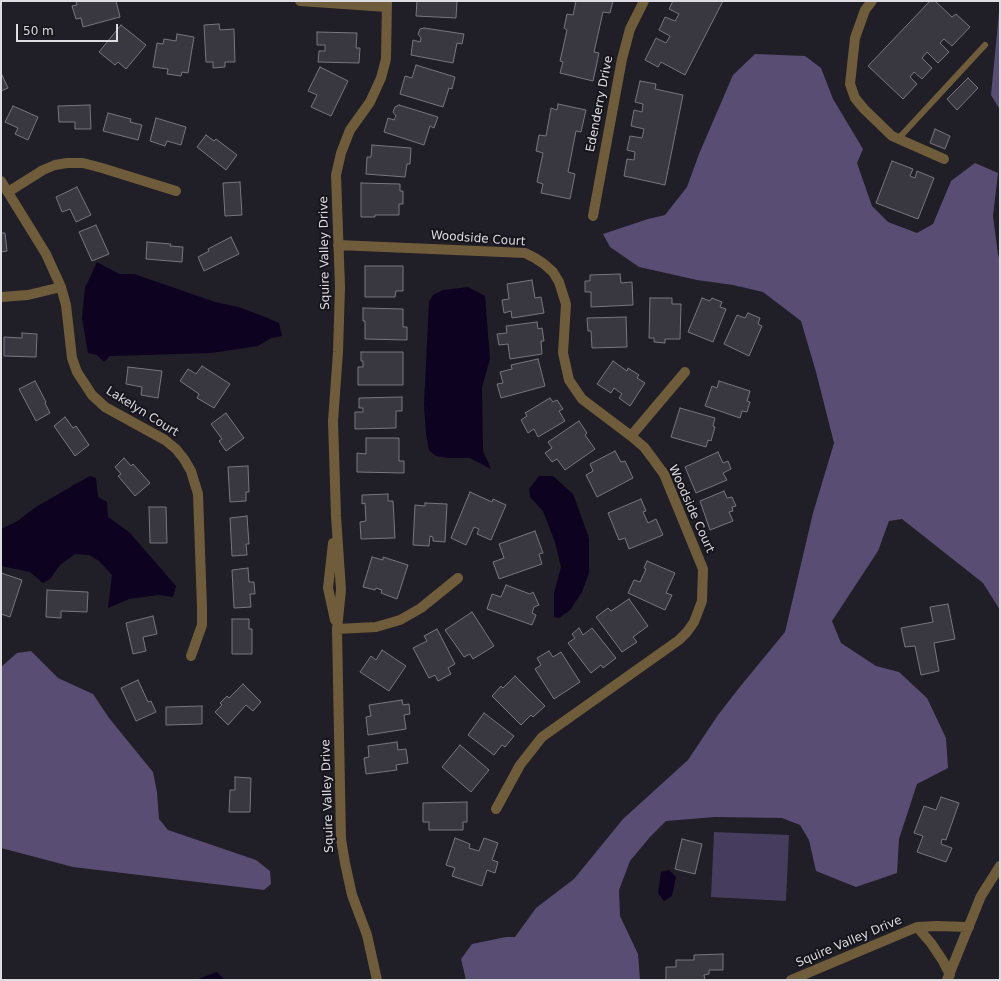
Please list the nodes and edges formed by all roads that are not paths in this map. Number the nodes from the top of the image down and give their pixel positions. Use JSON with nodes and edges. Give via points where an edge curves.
{"nodes":[{"id":1,"x":300,"y":1,"type":"edge"},
{"id":2,"x":644,"y":1,"type":"edge"},
{"id":3,"x":872,"y":1,"type":"edge"},
{"id":4,"x":387,"y":4,"type":"edge"},
{"id":5,"x":985,"y":45,"type":"dead end"},
{"id":6,"x":898,"y":139,"type":"junction"},
{"id":7,"x":944,"y":159,"type":"dead end"},
{"id":8,"x":1,"y":180,"type":"edge"},
{"id":9,"x":176,"y":191,"type":"dead end"},
{"id":10,"x":8,"y":192,"type":"junction"},
{"id":11,"x":593,"y":216,"type":"dead end"},
{"id":12,"x":338,"y":245,"type":"junction"},
{"id":13,"x":61,"y":287,"type":"junction"},
{"id":14,"x":1,"y":297,"type":"edge"},
{"id":15,"x":685,"y":372,"type":"dead end"},
{"id":16,"x":631,"y":436,"type":"junction"},
{"id":17,"x":458,"y":578,"type":"dead end"},
{"id":18,"x":337,"y":629,"type":"junction"},
{"id":19,"x":191,"y":656,"type":"dead end"},
{"id":20,"x":496,"y":809,"type":"dead end"},
{"id":21,"x":1000,"y":866,"type":"edge"},
{"id":22,"x":917,"y":927,"type":"junction"},
{"id":23,"x":969,"y":927,"type":"junction"},
{"id":24,"x":949,"y":977,"type":"edge"},
{"id":25,"x":377,"y":980,"type":"edge"},
{"id":26,"x":791,"y":980,"type":"edge"}],
"edges":[{"from":1,"to":4,"type":"street"},
{"from":2,"to":11,"type":"street","name":"Edenderry Drive","via":[[630,29],[622,58]]},
{"from":3,"to":6,"type":"street","via":[[865,10],[855,38],[850,84],[855,98],[864,109]]},
{"from":4,"to":12,"type":"street","name":"Squire Valley Drive","via":[[386,59],[381,78],[370,102],[350,130],[336,175]]},
{"from":5,"to":6,"type":"lane"},
{"from":6,"to":7,"type":"street"},
{"from":8,"to":10,"type":"street","name":"Lakelyn Court"},
{"from":9,"to":10,"type":"street","via":[[83,163],[67,163],[43,170]]},
{"from":10,"to":13,"type":"street","name":"Lakelyn Court","via":[[46,254]]},
{"from":12,"to":16,"type":"street","name":"Woodside Court","via":[[504,251],[525,253],[535,258],[553,272],[566,304],[563,353],[569,380],[582,399]]},
{"from":12,"to":18,"type":"street","name":"Squire Valley Drive","via":[[340,294],[333,422],[341,590]]},
{"from":13,"to":14,"type":"street","via":[[28,296]]},
{"from":13,"to":19,"type":"street","name":"Lakelyn Court","via":[[66,305],[72,358],[77,372],[92,395],[105,407],[165,440],[176,449],[196,483],[202,625]]},
{"from":15,"to":16,"type":"street"},
{"from":16,"to":20,"type":"street","name":"Woodside Court","via":[[644,447],[664,474],[703,569],[702,601],[694,622],[679,640],[542,737],[520,766]]},
{"from":17,"to":18,"type":"street","via":[[421,608],[400,620],[376,627]]},
{"from":18,"to":25,"type":"street","name":"Squire Valley Drive","via":[[341,839],[352,895],[367,935]]},
{"from":21,"to":23,"type":"street","via":[[981,896]]},
{"from":22,"to":23,"type":"street","name":"Squire Valley Drive"},
{"from":22,"to":24,"type":"street","name":"Squire Valley Drive","via":[[943,961]]},
{"from":22,"to":26,"type":"street","name":"Squire Valley Drive"},
{"from":23,"to":24,"type":"street"}]}
